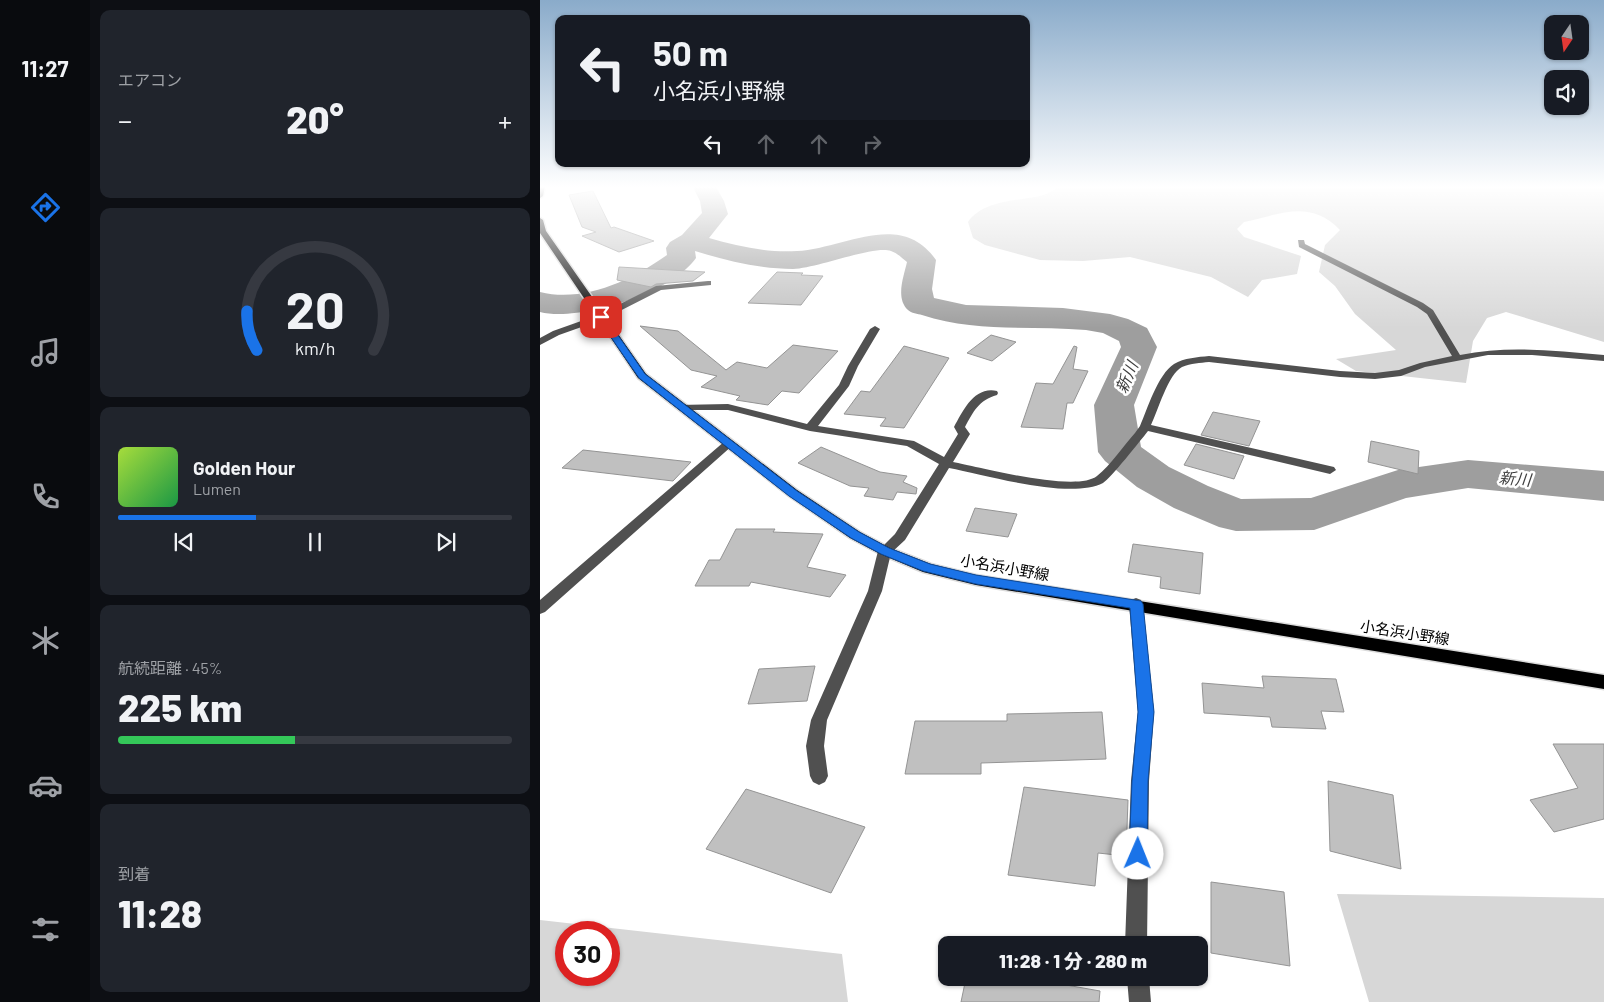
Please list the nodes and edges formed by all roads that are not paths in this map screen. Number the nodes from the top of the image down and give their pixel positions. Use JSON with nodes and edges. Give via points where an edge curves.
{"nodes":[{"id":1,"x":544,"y":234,"type":"edge"},
{"id":2,"x":1301,"y":242,"type":"dead end"},
{"id":3,"x":708,"y":283,"type":"dead end"},
{"id":4,"x":593,"y":306,"type":"junction"},
{"id":5,"x":876,"y":329,"type":"dead end"},
{"id":6,"x":540,"y":342,"type":"edge"},
{"id":7,"x":1458,"y":358,"type":"junction"},
{"id":8,"x":1604,"y":358,"type":"edge"},
{"id":9,"x":993,"y":393,"type":"dead end"},
{"id":10,"x":682,"y":407,"type":"junction"},
{"id":11,"x":810,"y":428,"type":"junction"},
{"id":12,"x":1142,"y":431,"type":"junction"},
{"id":13,"x":729,"y":443,"type":"junction"},
{"id":14,"x":947,"y":464,"type":"junction"},
{"id":15,"x":1330,"y":470,"type":"dead end"},
{"id":16,"x":885,"y":551,"type":"junction"},
{"id":17,"x":1136,"y":604,"type":"junction"},
{"id":18,"x":540,"y":608,"type":"edge"},
{"id":19,"x":1604,"y":682,"type":"edge"},
{"id":20,"x":819,"y":776,"type":"dead end"},
{"id":21,"x":1136,"y":936,"type":"edge"},
{"id":22,"x":1139,"y":986,"type":"edge"},
{"id":23,"x":1140,"y":1002,"type":"edge"}],
"edges":[{"from":1,"to":4,"type":"main road","name":"小名浜小野線"},
{"from":2,"to":7,"type":"street","via":[[1425,308]]},
{"from":3,"to":4,"type":"street","via":[[659,288]]},
{"from":4,"to":6,"type":"street"},
{"from":4,"to":10,"type":"main road","name":"小名浜小野線","via":[[642,376]]},
{"from":5,"to":11,"type":"street","via":[[844,386]]},
{"from":7,"to":8,"type":"street","via":[[1504,351]]},
{"from":7,"to":12,"type":"street","via":[[1401,373],[1375,376],[1192,361],[1177,366],[1166,379]]},
{"from":9,"to":14,"type":"street","via":[[977,398],[959,427],[964,434]]},
{"from":10,"to":11,"type":"street","via":[[728,407]]},
{"from":10,"to":13,"type":"main road","name":"小名浜小野線"},
{"from":11,"to":14,"type":"street","via":[[910,443]]},
{"from":12,"to":14,"type":"street","via":[[1100,480],[1084,485],[1058,486]]},
{"from":12,"to":15,"type":"street"},
{"from":13,"to":16,"type":"main road","name":"小名浜小野線","via":[[793,493]]},
{"from":13,"to":18,"type":"street"},
{"from":14,"to":16,"type":"street","via":[[900,537]]},
{"from":16,"to":17,"type":"main road","name":"小名浜小野線","via":[[928,568],[976,580]]},
{"from":16,"to":20,"type":"street","via":[[875,591],[819,720],[815,746]]},
{"from":17,"to":19,"type":"main road","name":"小名浜小野線"},
{"from":17,"to":21,"type":"street","via":[[1146,712],[1140,781]]},
{"from":22,"to":23,"type":"street"}]}
